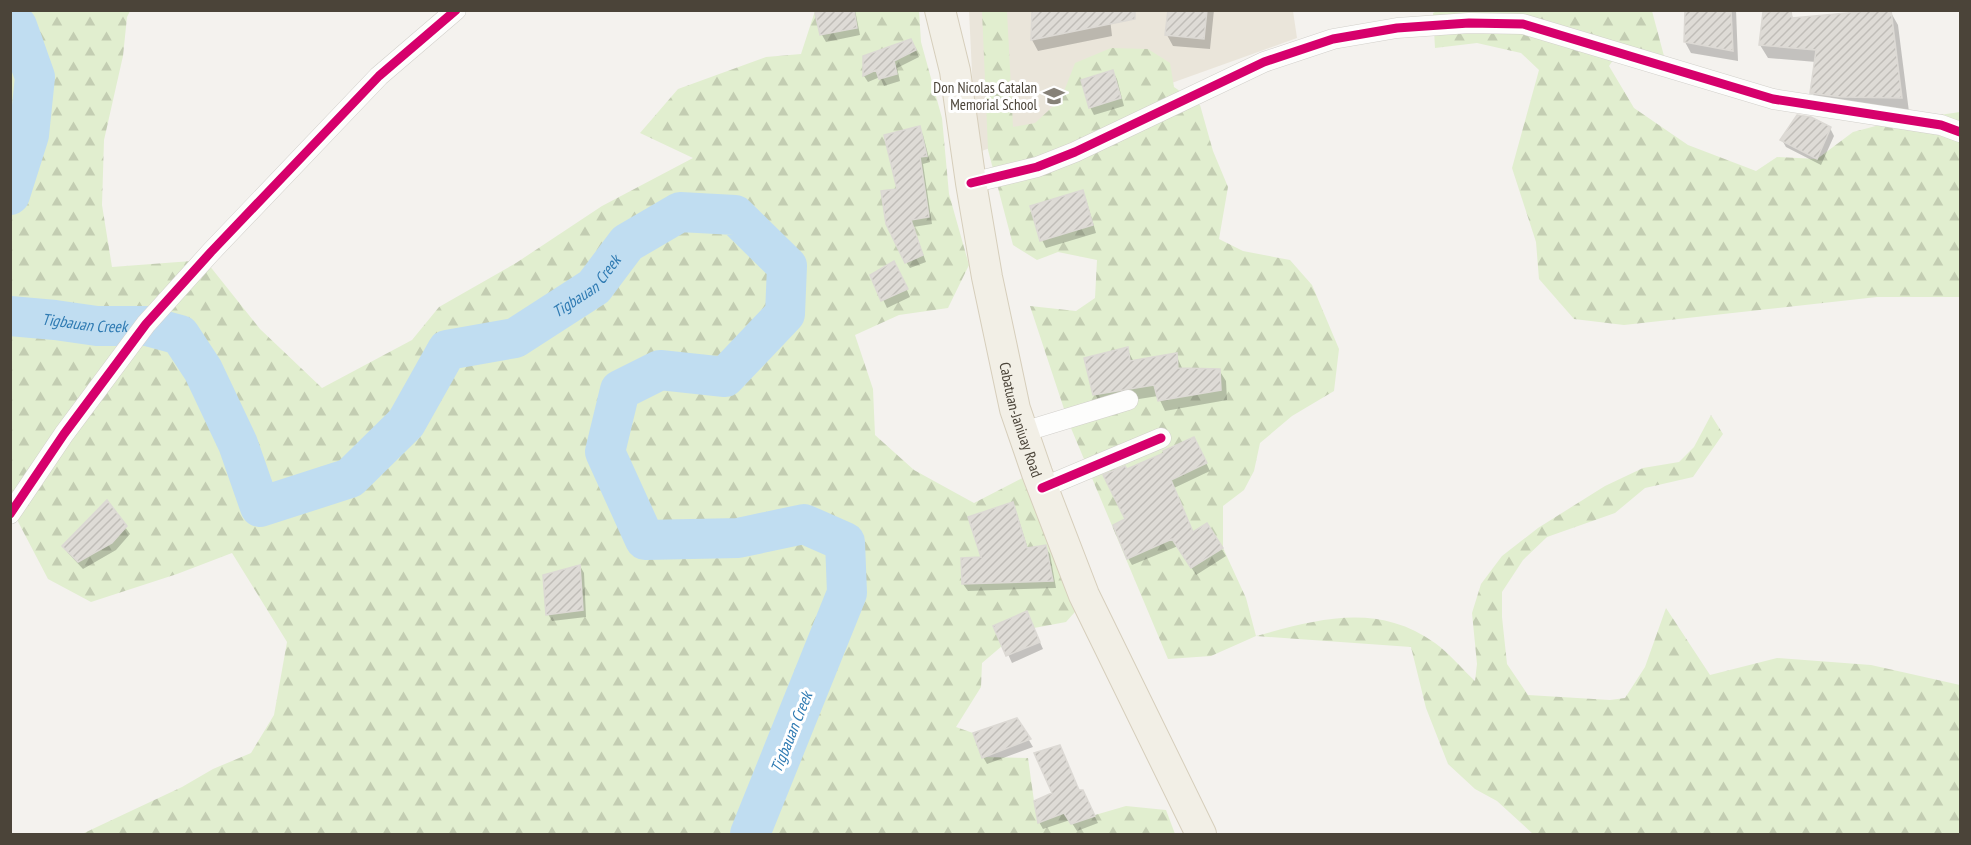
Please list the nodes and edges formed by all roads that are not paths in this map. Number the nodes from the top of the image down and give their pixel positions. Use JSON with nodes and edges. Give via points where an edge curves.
{"nodes":[{"id":1,"x":456,"y":10,"type":"edge"},
{"id":2,"x":940,"y":10,"type":"edge"},
{"id":3,"x":1960,"y":132,"type":"edge"},
{"id":4,"x":971,"y":183,"type":"junction"},
{"id":5,"x":1128,"y":400,"type":"dead end"},
{"id":6,"x":1023,"y":432,"type":"junction"},
{"id":7,"x":1161,"y":438,"type":"dead end"},
{"id":8,"x":1042,"y":488,"type":"junction"},
{"id":9,"x":10,"y":514,"type":"edge"},
{"id":10,"x":1201,"y":834,"type":"edge"}],
"edges":[{"from":1,"to":9,"type":"street","via":[[372,84],[146,324]]},
{"from":2,"to":4,"type":"main road","name":"Cabatuan-Janiuay Road","via":[[955,71]]},
{"from":3,"to":4,"type":"street","via":[[1773,99],[1523,24],[1469,23],[1397,28],[1333,39],[1264,62],[1075,153]]},
{"from":4,"to":6,"type":"main road","name":"Cabatuan-Janiuay Road","via":[[987,277]]},
{"from":5,"to":6,"type":"street"},
{"from":6,"to":8,"type":"main road","name":"Cabatuan-Janiuay Road"},
{"from":7,"to":8,"type":"street"},
{"from":8,"to":10,"type":"main road","name":"Cabatuan-Janiuay Road","via":[[1084,595]]}]}
